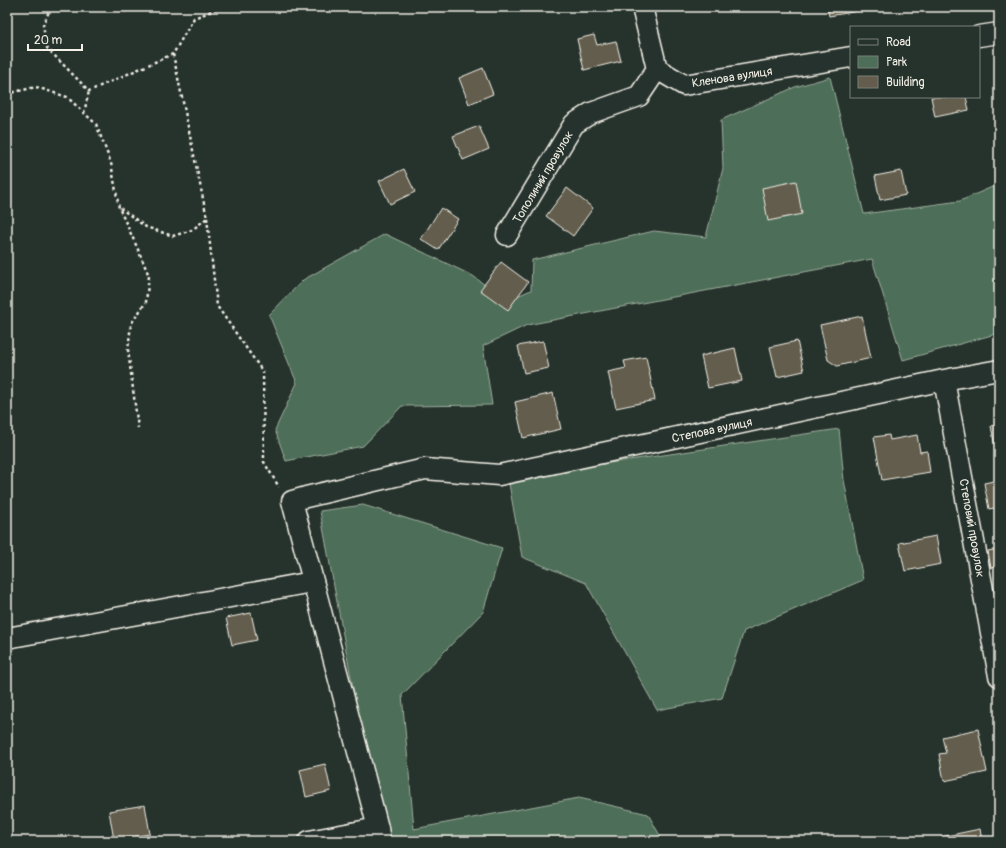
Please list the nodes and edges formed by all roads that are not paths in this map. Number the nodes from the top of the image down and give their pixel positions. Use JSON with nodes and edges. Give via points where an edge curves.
{"nodes":[{"id":1,"x":642,"y":7,"type":"edge"},
{"id":2,"x":999,"y":33,"type":"edge"},
{"id":3,"x":980,"y":36,"type":"edge"},
{"id":4,"x":850,"y":57,"type":"edge"},
{"id":5,"x":657,"y":69,"type":"junction"},
{"id":6,"x":507,"y":235,"type":"dead end"},
{"id":7,"x":999,"y":370,"type":"edge"},
{"id":8,"x":944,"y":380,"type":"junction"},
{"id":9,"x":312,"y":582,"type":"junction"},
{"id":10,"x":7,"y":638,"type":"edge"},
{"id":11,"x":999,"y":676,"type":"edge"},
{"id":12,"x":379,"y":835,"type":"edge"},
{"id":13,"x":309,"y":841,"type":"edge"}],
"edges":[{"from":1,"to":5,"type":"street"},
{"from":2,"to":3,"type":"street"},
{"from":4,"to":5,"type":"street","name":"Кленова вулиця","via":[[684,85]]},
{"from":5,"to":6,"type":"street","name":"Тополиний провулок","via":[[639,96],[591,113],[574,124]]},
{"from":7,"to":8,"type":"street","name":"Степова вулиця"},
{"from":8,"to":9,"type":"street","name":"Степова вулиця","via":[[499,475],[425,469],[306,497],[292,502]]},
{"from":8,"to":11,"type":"street","name":"Степовий провулок"},
{"from":9,"to":10,"type":"street"},
{"from":9,"to":12,"type":"street"},
{"from":12,"to":13,"type":"street"}]}
